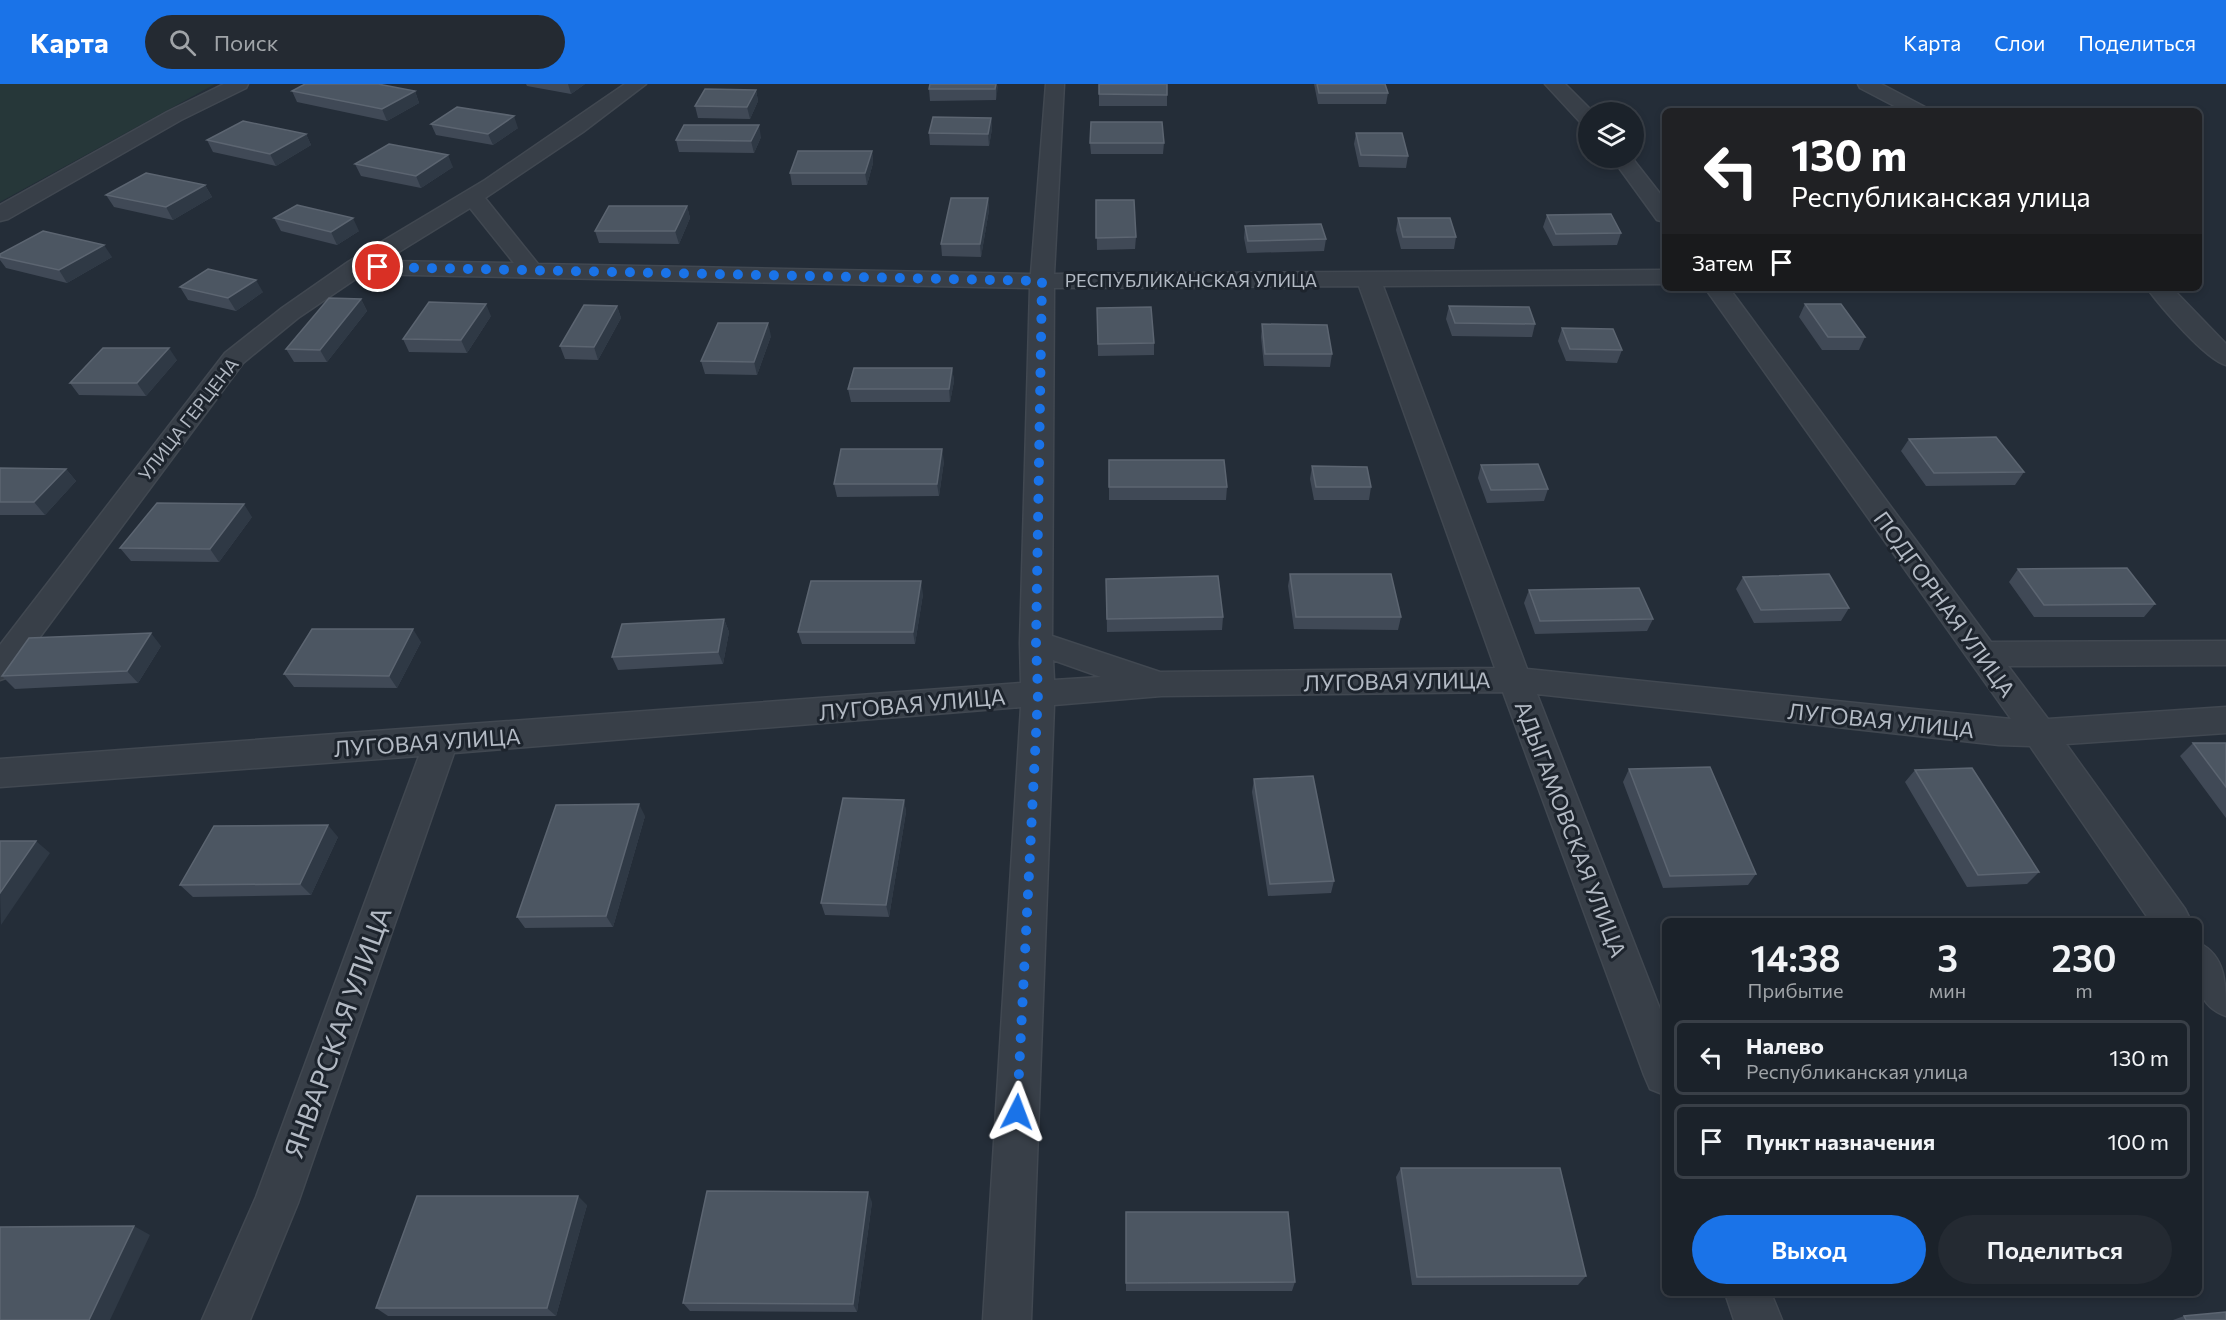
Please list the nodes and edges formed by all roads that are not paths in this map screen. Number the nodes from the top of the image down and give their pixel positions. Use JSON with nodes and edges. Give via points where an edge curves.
{"nodes":[{"id":1,"x":239,"y":84,"type":"edge"},
{"id":2,"x":637,"y":84,"type":"edge"},
{"id":3,"x":1055,"y":84,"type":"edge"},
{"id":4,"x":1554,"y":84,"type":"edge"},
{"id":5,"x":1867,"y":84,"type":"edge"},
{"id":6,"x":1912,"y":108,"type":"edge"},
{"id":7,"x":1578,"y":109,"type":"edge"},
{"id":8,"x":1630,"y":168,"type":"edge"},
{"id":9,"x":473,"y":197,"type":"junction"},
{"id":10,"x":1662,"y":211,"type":"edge"},
{"id":11,"x":0,"y":214,"type":"edge"},
{"id":12,"x":356,"y":267,"type":"junction"},
{"id":13,"x":532,"y":271,"type":"junction"},
{"id":14,"x":1662,"y":277,"type":"edge"},
{"id":15,"x":1368,"y":278,"type":"junction"},
{"id":16,"x":1042,"y":281,"type":"junction"},
{"id":17,"x":1719,"y":291,"type":"edge"},
{"id":18,"x":2162,"y":291,"type":"edge"},
{"id":19,"x":2226,"y":357,"type":"edge"},
{"id":20,"x":1036,"y":643,"type":"junction"},
{"id":21,"x":2226,"y":653,"type":"edge"},
{"id":22,"x":1980,"y":654,"type":"junction"},
{"id":23,"x":0,"y":668,"type":"edge"},
{"id":24,"x":1515,"y":680,"type":"junction"},
{"id":25,"x":1161,"y":684,"type":"junction"},
{"id":26,"x":1038,"y":694,"type":"junction"},
{"id":27,"x":2226,"y":720,"type":"edge"},
{"id":28,"x":2039,"y":733,"type":"junction"},
{"id":29,"x":441,"y":741,"type":"junction"},
{"id":30,"x":0,"y":773,"type":"edge"},
{"id":31,"x":2170,"y":918,"type":"edge"},
{"id":32,"x":2202,"y":964,"type":"edge"},
{"id":33,"x":2226,"y":998,"type":"edge"},
{"id":34,"x":1662,"y":1067,"type":"edge"},
{"id":35,"x":1749,"y":1296,"type":"edge"},
{"id":36,"x":226,"y":1320,"type":"edge"},
{"id":37,"x":1006,"y":1320,"type":"edge"},
{"id":38,"x":1758,"y":1320,"type":"edge"}],
"edges":[{"from":1,"to":11,"type":"street"},
{"from":2,"to":9,"type":"street","name":"УЛИЦА ГЕРЦЕНА"},
{"from":3,"to":16,"type":"street"},
{"from":4,"to":7,"type":"street"},
{"from":5,"to":6,"type":"street"},
{"from":8,"to":10,"type":"street"},
{"from":9,"to":12,"type":"street","name":"УЛИЦА ГЕРЦЕНА"},
{"from":9,"to":13,"type":"street"},
{"from":12,"to":13,"type":"street","name":"РЕСПУБЛИКАНСКАЯ УЛИЦА"},
{"from":12,"to":23,"type":"street","name":"УЛИЦА ГЕРЦЕНА","via":[[270,326],[234,358]]},
{"from":13,"to":16,"type":"street","name":"РЕСПУБЛИКАНСКАЯ УЛИЦА"},
{"from":14,"to":15,"type":"street","name":"РЕСПУБЛИКАНСКАЯ УЛИЦА"},
{"from":15,"to":16,"type":"street","name":"РЕСПУБЛИКАНСКАЯ УЛИЦА"},
{"from":15,"to":24,"type":"street","name":"АДЫГАМОВСКАЯ УЛИЦА"},
{"from":16,"to":20,"type":"street"},
{"from":17,"to":22,"type":"street","name":"ПОДГОРНАЯ УЛИЦА"},
{"from":18,"to":19,"type":"street"},
{"from":20,"to":25,"type":"street"},
{"from":20,"to":26,"type":"street"},
{"from":21,"to":22,"type":"street"},
{"from":22,"to":28,"type":"street","name":"ПОДГОРНАЯ УЛИЦА"},
{"from":24,"to":25,"type":"street","name":"ЛУГОВАЯ УЛИЦА"},
{"from":24,"to":28,"type":"street","name":"ЛУГОВАЯ УЛИЦА","via":[[1974,731]]},
{"from":24,"to":34,"type":"street","name":"АДЫГАМОВСКАЯ УЛИЦА"},
{"from":25,"to":26,"type":"street","name":"ЛУГОВАЯ УЛИЦА"},
{"from":26,"to":29,"type":"street","name":"ЛУГОВАЯ УЛИЦА"},
{"from":26,"to":37,"type":"street"},
{"from":27,"to":28,"type":"street","name":"ЛУГОВАЯ УЛИЦА"},
{"from":28,"to":31,"type":"street","name":"ПОДГОРНАЯ УЛИЦА"},
{"from":29,"to":30,"type":"street","name":"ЛУГОВАЯ УЛИЦА"},
{"from":29,"to":36,"type":"street","name":"ЯНВАРСКАЯ УЛИЦА","via":[[276,1203]]},
{"from":32,"to":33,"type":"street"},
{"from":35,"to":38,"type":"street"}]}
